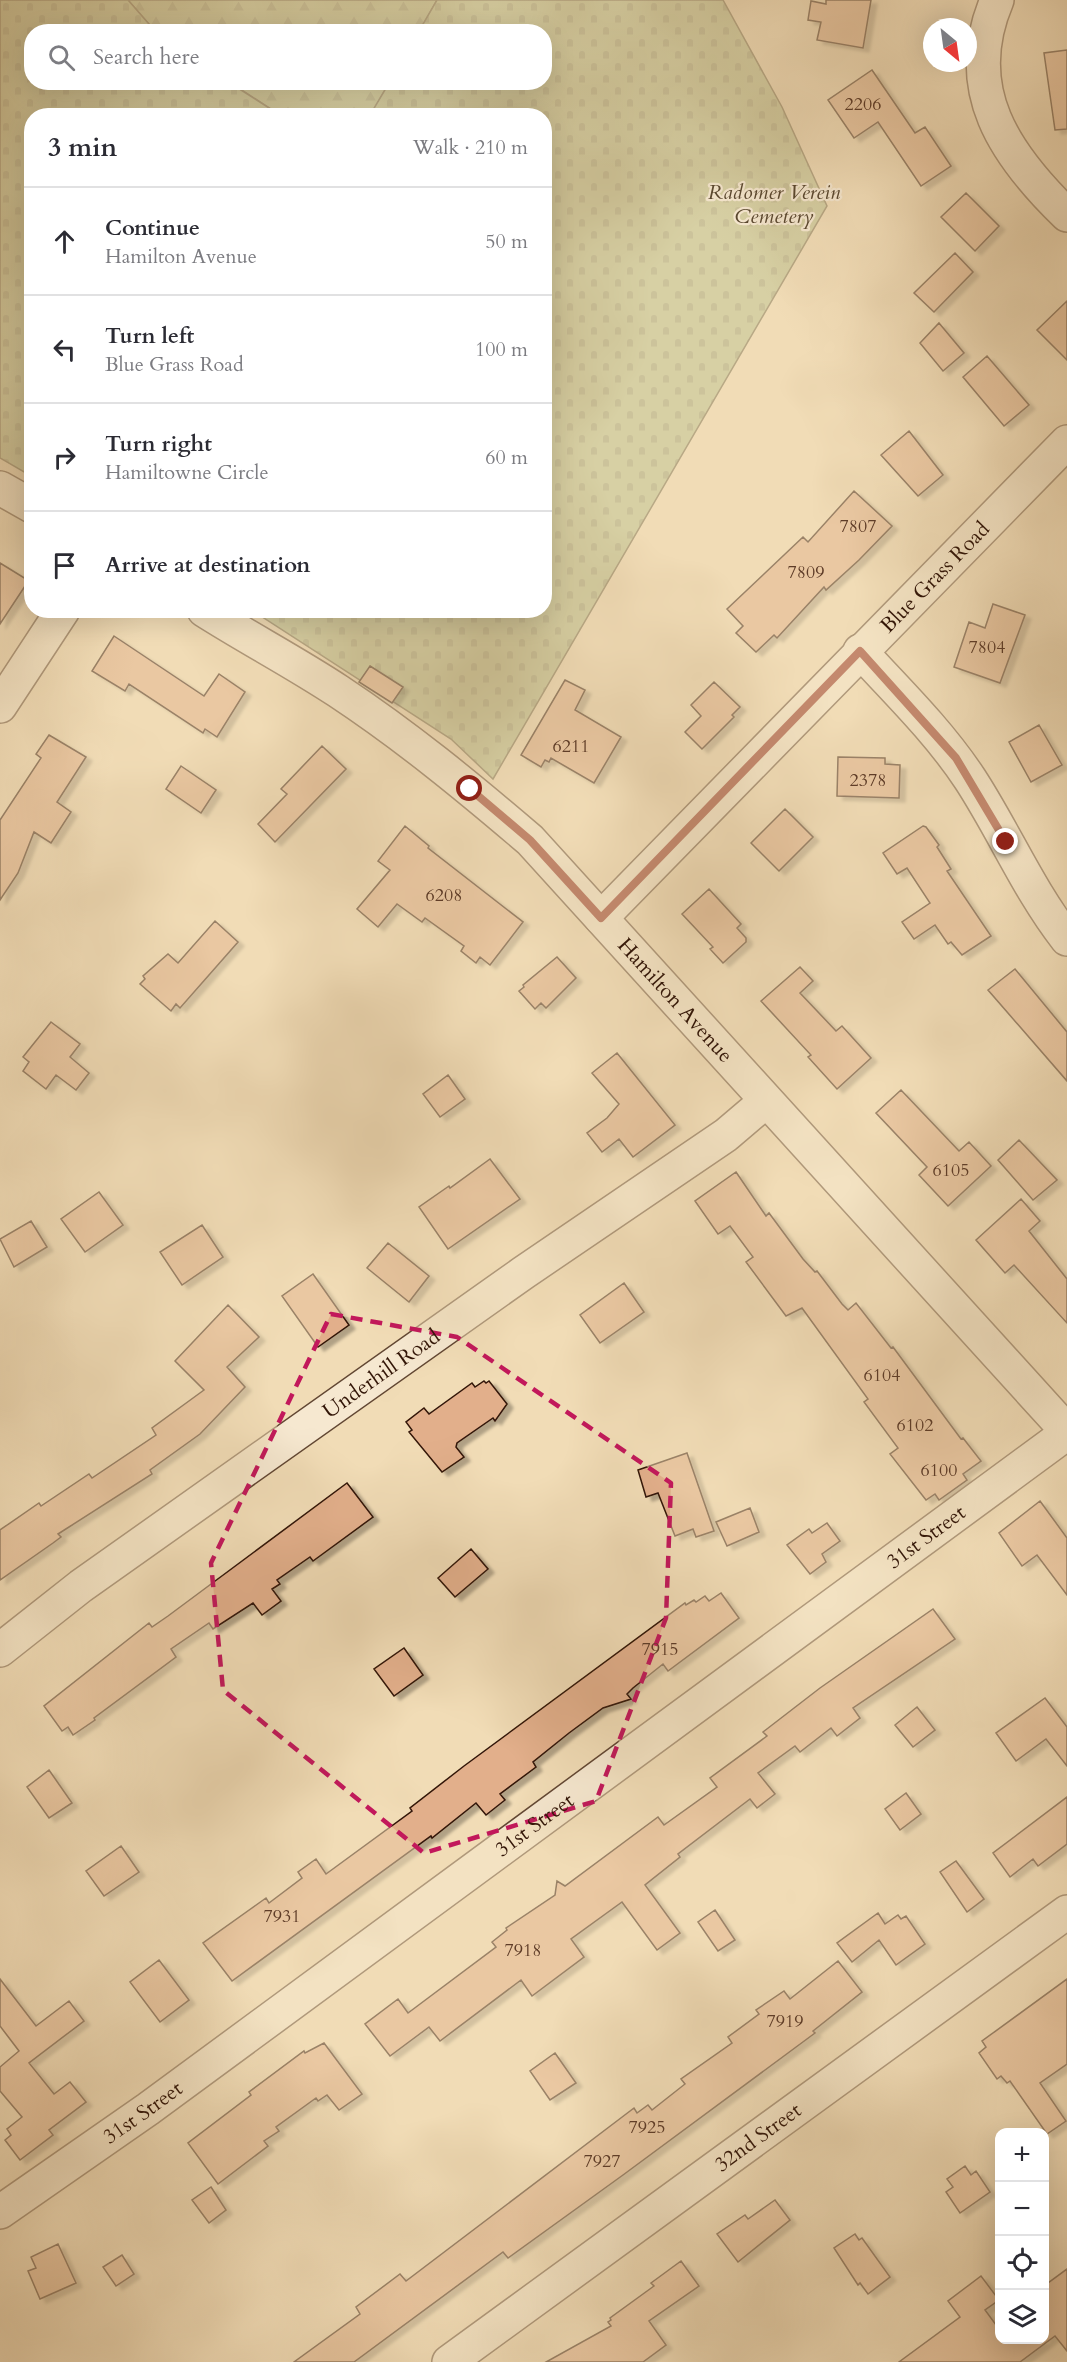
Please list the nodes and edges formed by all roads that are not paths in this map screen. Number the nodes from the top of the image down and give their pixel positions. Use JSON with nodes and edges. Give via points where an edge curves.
{"nodes":[{"id":1,"x":997,"y":0,"type":"edge"},
{"id":2,"x":1067,"y":215,"type":"edge"},
{"id":3,"x":1067,"y":442,"type":"edge"},
{"id":4,"x":0,"y":488,"type":"edge"},
{"id":5,"x":24,"y":502,"type":"edge"},
{"id":6,"x":58,"y":618,"type":"edge"},
{"id":7,"x":217,"y":618,"type":"edge"},
{"id":8,"x":860,"y":651,"type":"junction"},
{"id":9,"x":0,"y":706,"type":"edge"},
{"id":10,"x":601,"y":918,"type":"junction"},
{"id":11,"x":1067,"y":939,"type":"edge"},
{"id":12,"x":766,"y":1101,"type":"junction"},
{"id":13,"x":1067,"y":1432,"type":"edge"},
{"id":14,"x":0,"y":1650,"type":"edge"},
{"id":15,"x":1067,"y":1912,"type":"edge"},
{"id":16,"x":0,"y":2212,"type":"edge"},
{"id":17,"x":449,"y":2362,"type":"edge"}],
"edges":[{"from":1,"to":2,"type":"street","via":[[984,57],[985,83],[994,121],[1015,158]]},
{"from":3,"to":8,"type":"street","name":"Blue Grass Road"},
{"from":4,"to":5,"type":"street"},
{"from":6,"to":9,"type":"street"},
{"from":7,"to":10,"type":"street","name":"Hamilton Avenue","via":[[338,690],[448,770],[530,840]]},
{"from":8,"to":10,"type":"street","name":"Blue Grass Road"},
{"from":8,"to":11,"type":"street","via":[[956,758],[1044,908]]},
{"from":10,"to":12,"type":"street","name":"Hamilton Avenue"},
{"from":12,"to":13,"type":"street","name":"Hamilton Avenue"},
{"from":12,"to":14,"type":"street","name":"Underhill Road","via":[[726,1135],[523,1273],[81,1586]]},
{"from":13,"to":16,"type":"street","name":"31st Street","via":[[148,2109]]},
{"from":15,"to":17,"type":"street","name":"32nd Street"}]}
